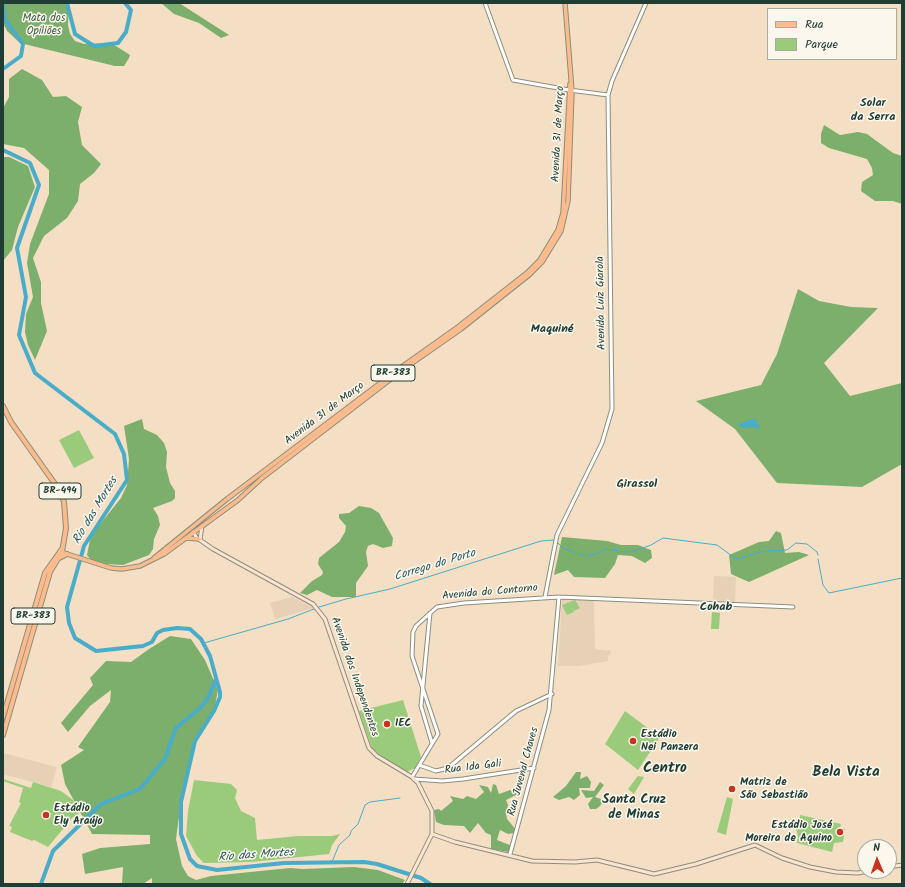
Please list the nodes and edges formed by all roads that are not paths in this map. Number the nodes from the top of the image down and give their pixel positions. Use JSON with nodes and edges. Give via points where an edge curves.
{"nodes":[{"id":1,"x":485,"y":3,"type":"edge"},
{"id":2,"x":564,"y":3,"type":"edge"},
{"id":3,"x":646,"y":3,"type":"edge"},
{"id":4,"x":570,"y":91,"type":"junction"},
{"id":5,"x":608,"y":95,"type":"junction"},
{"id":6,"x":3,"y":406,"type":"edge"},
{"id":7,"x":327,"y":426,"type":"junction"},
{"id":8,"x":227,"y":499,"type":"junction"},
{"id":9,"x":233,"y":503,"type":"junction"},
{"id":10,"x":196,"y":523,"type":"junction"},
{"id":11,"x":202,"y":525,"type":"junction"},
{"id":12,"x":193,"y":532,"type":"junction"},
{"id":13,"x":179,"y":536,"type":"junction"},
{"id":14,"x":184,"y":539,"type":"junction"},
{"id":15,"x":200,"y":540,"type":"junction"},
{"id":16,"x":167,"y":546,"type":"junction"},
{"id":17,"x":170,"y":550,"type":"junction"},
{"id":18,"x":61,"y":551,"type":"junction"},
{"id":19,"x":68,"y":555,"type":"junction"},
{"id":20,"x":58,"y":558,"type":"junction"},
{"id":21,"x":149,"y":562,"type":"junction"},
{"id":22,"x":559,"y":596,"type":"junction"},
{"id":23,"x":545,"y":597,"type":"junction"},
{"id":24,"x":793,"y":606,"type":"dead end"},
{"id":25,"x":430,"y":613,"type":"junction"},
{"id":26,"x":423,"y":688,"type":"junction"},
{"id":27,"x":552,"y":694,"type":"junction"},
{"id":28,"x":3,"y":717,"type":"edge"},
{"id":29,"x":3,"y":735,"type":"edge"},
{"id":30,"x":432,"y":743,"type":"junction"},
{"id":31,"x":418,"y":765,"type":"junction"},
{"id":32,"x":534,"y":768,"type":"junction"},
{"id":33,"x":413,"y":778,"type":"junction"},
{"id":34,"x":432,"y":834,"type":"junction"},
{"id":35,"x":510,"y":854,"type":"junction"},
{"id":36,"x":857,"y":871,"type":"edge"},
{"id":37,"x":849,"y":872,"type":"junction"},
{"id":38,"x":857,"y":872,"type":"edge"},
{"id":39,"x":407,"y":884,"type":"edge"}],
"edges":[{"from":1,"to":4,"type":"street","via":[[513,80]]},
{"from":2,"to":4,"type":"main road","name":"Avenida 31 de Março","number":"BR-383","via":[[571,76]]},
{"from":3,"to":5,"type":"street","name":"Avenida Luiz Giarola","via":[[614,74]]},
{"from":4,"to":5,"type":"street"},
{"from":4,"to":7,"type":"main road","name":"Avenida 31 de Março","number":"BR-383","via":[[563,213],[559,230],[541,261],[432,348],[397,370]]},
{"from":5,"to":23,"type":"street","name":"Avenida Luiz Giarola","via":[[612,409],[602,443],[557,535]]},
{"from":6,"to":18,"type":"highway","number":"BR-494","via":[[62,496],[66,528]]},
{"from":7,"to":8,"type":"main road","name":"Avenida 31 de Março","number":"BR-383"},
{"from":7,"to":9,"type":"main road","name":"Avenida 31 de Março","number":"BR-383"},
{"from":8,"to":9,"type":"main road","via":[[232,499]]},
{"from":8,"to":10,"type":"main road","name":"Avenida 31 de Março","number":"BR-383"},
{"from":9,"to":11,"type":"main road","name":"Avenida 31 de Março","number":"BR-383"},
{"from":10,"to":12,"type":"main road"},
{"from":10,"to":13,"type":"main road","name":"Avenida 31 de Março","number":"BR-383"},
{"from":11,"to":12,"type":"main road","name":"Avenida 31 de Março","number":"BR-383"},
{"from":11,"to":15,"type":"main road"},
{"from":12,"to":14,"type":"main road","name":"Avenida 31 de Março","number":"BR-383"},
{"from":12,"to":15,"type":"main road"},
{"from":13,"to":14,"type":"main road"},
{"from":13,"to":16,"type":"main road","name":"Avenida 31 de Março","number":"BR-383"},
{"from":14,"to":15,"type":"main road"},
{"from":14,"to":17,"type":"main road","name":"Avenida 31 de Março","number":"BR-383"},
{"from":15,"to":33,"type":"main road","name":"Avenida dos Independentes","via":[[307,600],[319,610],[330,631],[369,748],[377,756]]},
{"from":16,"to":17,"type":"main road"},
{"from":16,"to":21,"type":"main road","name":"Avenida 31 de Março","number":"BR-383"},
{"from":17,"to":21,"type":"main road","name":"Avenida 31 de Março","number":"BR-383"},
{"from":18,"to":19,"type":"main road","name":"Avenida 31 de Março","number":"BR-383"},
{"from":18,"to":20,"type":"highway","number":"BR-383"},
{"from":18,"to":28,"type":"highway","number":"BR-383","via":[[45,574]]},
{"from":19,"to":20,"type":"highway"},
{"from":19,"to":21,"type":"main road","name":"Avenida 31 de Março","number":"BR-383","via":[[122,569]]},
{"from":20,"to":29,"type":"highway","number":"BR-383","via":[[48,578]]},
{"from":22,"to":23,"type":"street","name":"Avenida do Contorno"},
{"from":22,"to":24,"type":"street","name":"Avenida do Contorno"},
{"from":22,"to":27,"type":"street","name":"Rua Juvenal Chaves"},
{"from":23,"to":25,"type":"street","name":"Avenida do Contorno","via":[[445,605]]},
{"from":25,"to":26,"type":"street","name":"Avenida do Contorno"},
{"from":25,"to":26,"type":"street","via":[[414,629],[411,646]]},
{"from":26,"to":30,"type":"street","name":"Avenida do Contorno","via":[[421,706]]},
{"from":26,"to":30,"type":"street","name":"Avenida do Contorno","via":[[438,734]]},
{"from":27,"to":31,"type":"street","via":[[516,711],[448,768],[436,771]]},
{"from":27,"to":32,"type":"street","name":"Rua Juvenal Chaves"},
{"from":30,"to":31,"type":"street","name":"Avenida do Contorno"},
{"from":31,"to":33,"type":"street","name":"Avenida do Contorno"},
{"from":32,"to":33,"type":"street","name":"Rua Ida Gali","via":[[442,781]]},
{"from":32,"to":35,"type":"street","name":"Rua Juvenal Chaves"},
{"from":33,"to":34,"type":"main road","via":[[425,794],[432,811]]},
{"from":34,"to":35,"type":"main road","via":[[455,842]]},
{"from":34,"to":39,"type":"main road"},
{"from":35,"to":37,"type":"main road","via":[[532,861],[597,860],[654,874],[755,845],[782,858],[810,867]]},
{"from":36,"to":37,"type":"main road"},
{"from":37,"to":38,"type":"main road"}]}
